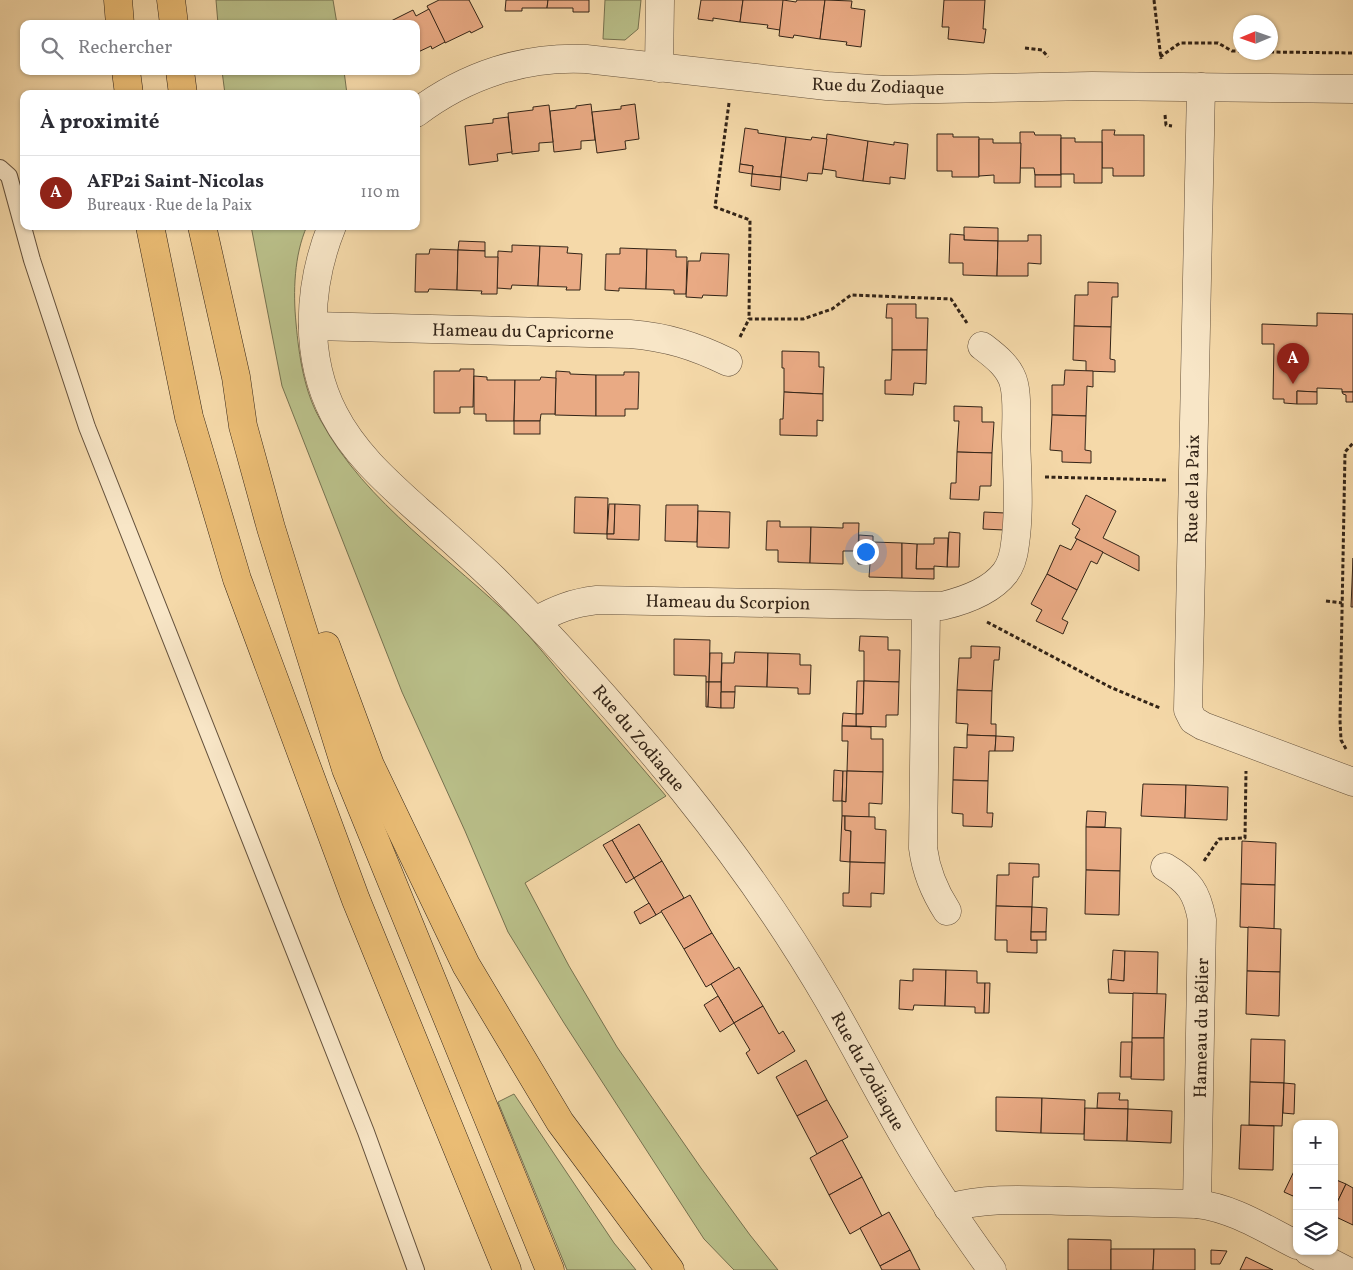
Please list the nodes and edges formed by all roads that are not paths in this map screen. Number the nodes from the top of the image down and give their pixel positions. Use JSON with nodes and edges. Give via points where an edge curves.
{"nodes":[{"id":1,"x":118,"y":0,"type":"edge"},
{"id":2,"x":170,"y":0,"type":"edge"},
{"id":3,"x":660,"y":0,"type":"edge"},
{"id":4,"x":120,"y":20,"type":"edge"},
{"id":5,"x":173,"y":20,"type":"edge"},
{"id":6,"x":659,"y":68,"type":"junction"},
{"id":7,"x":127,"y":75,"type":"edge"},
{"id":8,"x":181,"y":75,"type":"edge"},
{"id":9,"x":1200,"y":86,"type":"junction"},
{"id":10,"x":1353,"y":89,"type":"edge"},
{"id":11,"x":128,"y":90,"type":"edge"},
{"id":12,"x":182,"y":90,"type":"edge"},
{"id":13,"x":420,"y":110,"type":"edge"},
{"id":14,"x":0,"y":168,"type":"edge"},
{"id":15,"x":20,"y":216,"type":"edge"},
{"id":16,"x":24,"y":230,"type":"edge"},
{"id":17,"x":151,"y":230,"type":"edge"},
{"id":18,"x":203,"y":230,"type":"edge"},
{"id":19,"x":331,"y":230,"type":"edge"},
{"id":20,"x":313,"y":326,"type":"junction"},
{"id":21,"x":982,"y":346,"type":"road end"},
{"id":22,"x":728,"y":362,"type":"road end"},
{"id":23,"x":236,"y":377,"type":"junction"},
{"id":24,"x":926,"y":607,"type":"junction"},
{"id":25,"x":535,"y":621,"type":"junction"},
{"id":26,"x":1352,"y":781,"type":"edge"},
{"id":27,"x":1165,"y":867,"type":"dead end"},
{"id":28,"x":947,"y":911,"type":"dead end"},
{"id":29,"x":452,"y":1132,"type":"junction"},
{"id":30,"x":1197,"y":1204,"type":"junction"},
{"id":31,"x":948,"y":1208,"type":"junction"},
{"id":32,"x":1293,"y":1243,"type":"edge"},
{"id":33,"x":1316,"y":1255,"type":"edge"},
{"id":34,"x":416,"y":1270,"type":"edge"},
{"id":35,"x":499,"y":1270,"type":"edge"},
{"id":36,"x":508,"y":1270,"type":"edge"},
{"id":37,"x":550,"y":1270,"type":"edge"},
{"id":38,"x":670,"y":1270,"type":"edge"},
{"id":39,"x":992,"y":1270,"type":"edge"},
{"id":40,"x":1345,"y":1270,"type":"edge"}],
"edges":[{"from":1,"to":4,"type":"highway"},
{"from":2,"to":5,"type":"highway"},
{"from":3,"to":6,"type":"street"},
{"from":6,"to":9,"type":"street","name":"Rue du Zodiaque","via":[[872,89]]},
{"from":6,"to":13,"type":"street","name":"Rue du Zodiaque","via":[[565,58],[518,64],[474,78]]},
{"from":7,"to":11,"type":"highway"},
{"from":8,"to":12,"type":"highway"},
{"from":9,"to":10,"type":"street","name":"Rue du Zodiaque"},
{"from":9,"to":26,"type":"street","name":"Rue de la Paix","via":[[1188,710],[1196,723]]},
{"from":14,"to":15,"type":"lane","via":[[9,176]]},
{"from":16,"to":34,"type":"lane","via":[[87,427],[358,1113]]},
{"from":17,"to":29,"type":"highway","via":[[189,417],[237,579],[356,900]]},
{"from":18,"to":23,"type":"highway"},
{"from":19,"to":20,"type":"street","name":"Rue du Zodiaque","via":[[317,278]]},
{"from":20,"to":22,"type":"street","name":"Hameau du Capricorne","via":[[646,336],[678,341]]},
{"from":20,"to":25,"type":"street","name":"Rue du Zodiaque","via":[[318,372],[324,392],[360,454]]},
{"from":21,"to":24,"type":"street","name":"Hameau du Scorpion","via":[[1006,367],[1014,382],[1016,545],[1012,561],[994,583],[957,603]]},
{"from":23,"to":37,"type":"highway","via":[[244,426],[271,528],[346,769]]},
{"from":23,"to":38,"type":"highway","via":[[370,765],[462,956],[560,1122]]},
{"from":24,"to":25,"type":"street","name":"Hameau du Scorpion","via":[[597,600],[559,608]]},
{"from":24,"to":28,"type":"street","via":[[923,848],[931,881]]},
{"from":25,"to":31,"type":"street","name":"Rue du Zodiaque","via":[[626,720],[733,855],[827,997],[917,1159]]},
{"from":27,"to":30,"type":"street","name":"Hameau du Bélier","via":[[1188,884],[1200,906]]},
{"from":29,"to":35,"type":"highway"},
{"from":29,"to":36,"type":"highway"},
{"from":30,"to":31,"type":"street","via":[[1018,1200],[981,1201]]},
{"from":30,"to":32,"type":"street","via":[[1234,1213]]},
{"from":31,"to":39,"type":"street","name":"Rue du Zodiaque"},
{"from":33,"to":40,"type":"street"}]}
